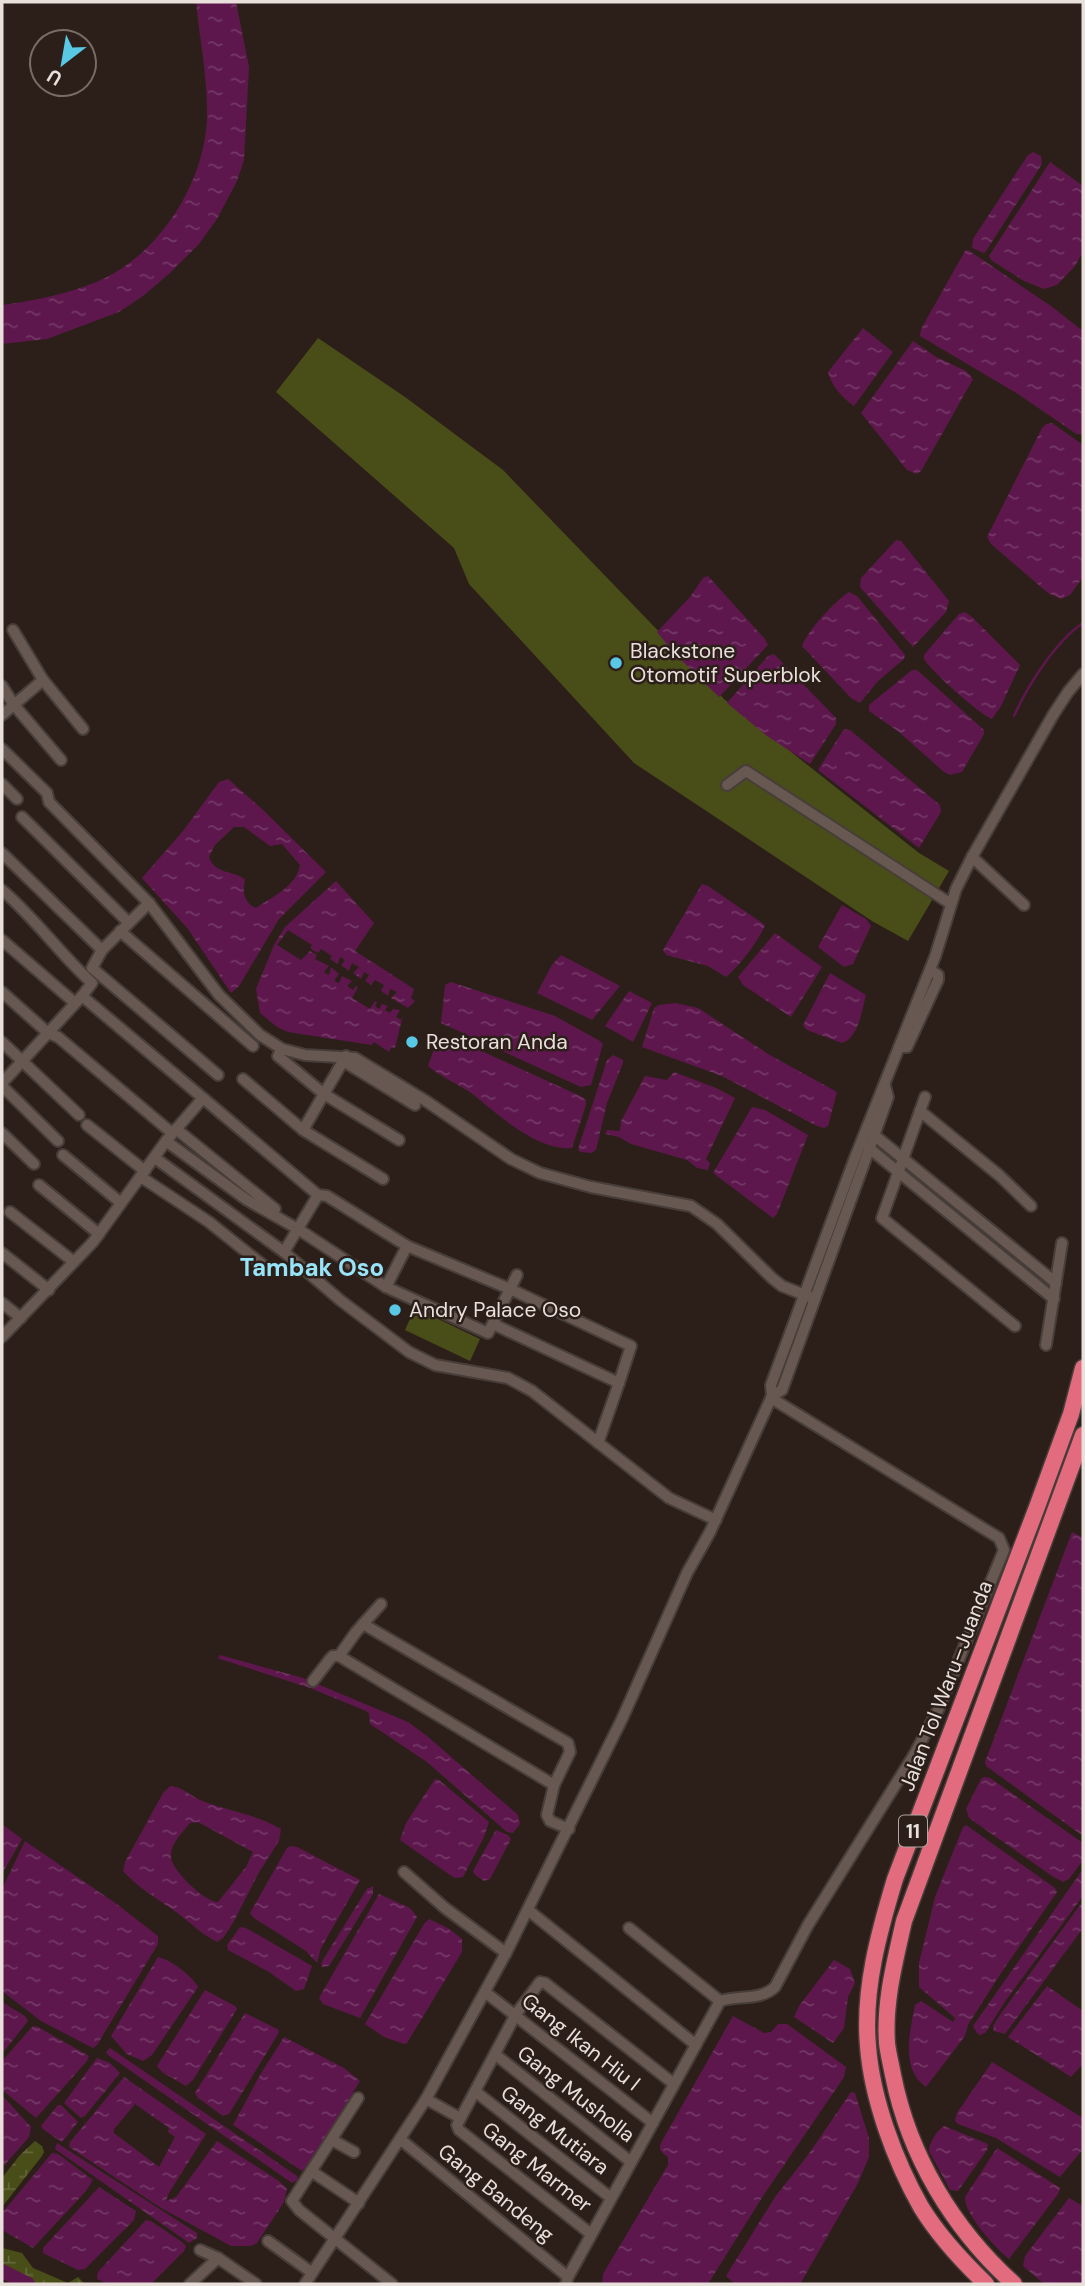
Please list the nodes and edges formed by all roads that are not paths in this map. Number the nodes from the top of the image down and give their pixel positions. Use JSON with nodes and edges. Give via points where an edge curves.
{"nodes":[{"id":1,"x":13,"y":630,"type":"dead end"},
{"id":2,"x":1083,"y":674,"type":"edge"},
{"id":3,"x":43,"y":680,"type":"junction"},
{"id":4,"x":2,"y":686,"type":"edge"},
{"id":5,"x":14,"y":705,"type":"junction"},
{"id":6,"x":2,"y":715,"type":"edge"},
{"id":7,"x":83,"y":729,"type":"dead end"},
{"id":8,"x":2,"y":749,"type":"edge"},
{"id":9,"x":61,"y":760,"type":"dead end"},
{"id":10,"x":2,"y":784,"type":"edge"},
{"id":11,"x":727,"y":785,"type":"dead end"},
{"id":12,"x":17,"y":799,"type":"dead end"},
{"id":13,"x":22,"y":817,"type":"dead end"},
{"id":14,"x":2,"y":853,"type":"edge"},
{"id":15,"x":972,"y":856,"type":"junction"},
{"id":16,"x":2,"y":890,"type":"edge"},
{"id":17,"x":149,"y":903,"type":"junction"},
{"id":18,"x":951,"y":904,"type":"junction"},
{"id":19,"x":1024,"y":905,"type":"dead end"},
{"id":20,"x":128,"y":922,"type":"junction"},
{"id":21,"x":120,"y":931,"type":"junction"},
{"id":22,"x":2,"y":940,"type":"edge"},
{"id":23,"x":102,"y":950,"type":"junction"},
{"id":24,"x":2,"y":992,"type":"edge"},
{"id":25,"x":78,"y":1000,"type":"junction"},
{"id":26,"x":48,"y":1033,"type":"junction"},
{"id":27,"x":2,"y":1042,"type":"edge"},
{"id":28,"x":253,"y":1046,"type":"dead end"},
{"id":29,"x":282,"y":1049,"type":"junction"},
{"id":30,"x":344,"y":1059,"type":"junction"},
{"id":31,"x":23,"y":1060,"type":"junction"},
{"id":32,"x":218,"y":1075,"type":"dead end"},
{"id":33,"x":243,"y":1079,"type":"dead end"},
{"id":34,"x":2,"y":1084,"type":"edge"},
{"id":35,"x":885,"y":1086,"type":"junction"},
{"id":36,"x":324,"y":1094,"type":"junction"},
{"id":37,"x":925,"y":1097,"type":"dead end"},
{"id":38,"x":203,"y":1098,"type":"junction"},
{"id":39,"x":415,"y":1105,"type":"dead end"},
{"id":40,"x":920,"y":1111,"type":"junction"},
{"id":41,"x":79,"y":1115,"type":"dead end"},
{"id":42,"x":87,"y":1125,"type":"dead end"},
{"id":43,"x":303,"y":1130,"type":"junction"},
{"id":44,"x":2,"y":1133,"type":"edge"},
{"id":45,"x":171,"y":1134,"type":"junction"},
{"id":46,"x":874,"y":1135,"type":"junction"},
{"id":47,"x":398,"y":1140,"type":"dead end"},
{"id":48,"x":58,"y":1141,"type":"dead end"},
{"id":49,"x":869,"y":1148,"type":"junction"},
{"id":50,"x":63,"y":1155,"type":"dead end"},
{"id":51,"x":155,"y":1158,"type":"junction"},
{"id":52,"x":903,"y":1160,"type":"junction"},
{"id":53,"x":34,"y":1164,"type":"dead end"},
{"id":54,"x":899,"y":1173,"type":"junction"},
{"id":55,"x":143,"y":1174,"type":"junction"},
{"id":56,"x":383,"y":1179,"type":"dead end"},
{"id":57,"x":39,"y":1185,"type":"dead end"},
{"id":58,"x":318,"y":1195,"type":"junction"},
{"id":59,"x":121,"y":1203,"type":"junction"},
{"id":60,"x":1031,"y":1206,"type":"dead end"},
{"id":61,"x":10,"y":1212,"type":"dead end"},
{"id":62,"x":298,"y":1229,"type":"junction"},
{"id":63,"x":99,"y":1234,"type":"junction"},
{"id":64,"x":1062,"y":1243,"type":"dead end"},
{"id":65,"x":407,"y":1245,"type":"junction"},
{"id":66,"x":284,"y":1252,"type":"junction"},
{"id":67,"x":2,"y":1253,"type":"edge"},
{"id":68,"x":74,"y":1262,"type":"junction"},
{"id":69,"x":269,"y":1270,"type":"dead end"},
{"id":70,"x":517,"y":1275,"type":"dead end"},
{"id":71,"x":1056,"y":1283,"type":"junction"},
{"id":72,"x":386,"y":1287,"type":"junction"},
{"id":73,"x":510,"y":1289,"type":"junction"},
{"id":74,"x":49,"y":1290,"type":"junction"},
{"id":75,"x":810,"y":1297,"type":"junction"},
{"id":76,"x":1054,"y":1299,"type":"junction"},
{"id":77,"x":2,"y":1303,"type":"edge"},
{"id":78,"x":21,"y":1318,"type":"junction"},
{"id":79,"x":1016,"y":1326,"type":"dead end"},
{"id":80,"x":490,"y":1329,"type":"junction"},
{"id":81,"x":2,"y":1338,"type":"edge"},
{"id":82,"x":1046,"y":1345,"type":"dead end"},
{"id":83,"x":1083,"y":1368,"type":"edge"},
{"id":84,"x":618,"y":1383,"type":"junction"},
{"id":85,"x":771,"y":1397,"type":"junction"},
{"id":86,"x":1083,"y":1435,"type":"edge"},
{"id":87,"x":598,"y":1443,"type":"junction"},
{"id":88,"x":716,"y":1520,"type":"junction"},
{"id":89,"x":381,"y":1604,"type":"dead end"},
{"id":90,"x":363,"y":1624,"type":"junction"},
{"id":91,"x":339,"y":1656,"type":"junction"},
{"id":92,"x":313,"y":1681,"type":"dead end"},
{"id":93,"x":554,"y":1785,"type":"junction"},
{"id":94,"x":569,"y":1829,"type":"junction"},
{"id":95,"x":404,"y":1872,"type":"dead end"},
{"id":96,"x":528,"y":1910,"type":"junction"},
{"id":97,"x":629,"y":1928,"type":"dead end"},
{"id":98,"x":497,"y":1948,"type":"junction"},
{"id":99,"x":485,"y":1992,"type":"junction"},
{"id":100,"x":720,"y":2001,"type":"junction"},
{"id":101,"x":516,"y":2014,"type":"junction"},
{"id":102,"x":696,"y":2045,"type":"junction"},
{"id":103,"x":496,"y":2055,"type":"junction"},
{"id":104,"x":674,"y":2084,"type":"junction"},
{"id":105,"x":475,"y":2092,"type":"junction"},
{"id":106,"x":358,"y":2098,"type":"dead end"},
{"id":107,"x":426,"y":2099,"type":"junction"},
{"id":108,"x":458,"y":2117,"type":"junction"},
{"id":109,"x":653,"y":2123,"type":"junction"},
{"id":110,"x":400,"y":2139,"type":"junction"},
{"id":111,"x":332,"y":2140,"type":"junction"},
{"id":112,"x":354,"y":2152,"type":"dead end"},
{"id":113,"x":631,"y":2162,"type":"junction"},
{"id":114,"x":311,"y":2171,"type":"junction"},
{"id":115,"x":611,"y":2198,"type":"junction"},
{"id":116,"x":355,"y":2201,"type":"junction"},
{"id":117,"x":591,"y":2234,"type":"junction"},
{"id":118,"x":333,"y":2236,"type":"junction"},
{"id":119,"x":268,"y":2241,"type":"dead end"},
{"id":120,"x":200,"y":2250,"type":"dead end"},
{"id":121,"x":218,"y":2258,"type":"junction"},
{"id":122,"x":310,"y":2277,"type":"edge"},
{"id":123,"x":567,"y":2281,"type":"edge"},
{"id":124,"x":190,"y":2284,"type":"edge"},
{"id":125,"x":256,"y":2284,"type":"edge"},
{"id":126,"x":392,"y":2284,"type":"edge"},
{"id":127,"x":986,"y":2284,"type":"edge"},
{"id":128,"x":1014,"y":2284,"type":"edge"}],
"edges":[{"from":1,"to":3,"type":"street"},
{"from":2,"to":15,"type":"street","via":[[1060,702]]},
{"from":3,"to":5,"type":"street"},
{"from":3,"to":7,"type":"street"},
{"from":4,"to":5,"type":"street"},
{"from":5,"to":6,"type":"street"},
{"from":5,"to":9,"type":"street"},
{"from":8,"to":17,"type":"street"},
{"from":10,"to":12,"type":"street"},
{"from":11,"to":18,"type":"street","via":[[746,771]]},
{"from":13,"to":20,"type":"street"},
{"from":14,"to":23,"type":"street"},
{"from":15,"to":18,"type":"street"},
{"from":15,"to":19,"type":"street"},
{"from":16,"to":25,"type":"street","via":[[92,984]]},
{"from":17,"to":20,"type":"street"},
{"from":17,"to":29,"type":"street","via":[[219,995],[260,1035]]},
{"from":18,"to":35,"type":"street"},
{"from":20,"to":21,"type":"street"},
{"from":21,"to":23,"type":"street"},
{"from":21,"to":28,"type":"street"},
{"from":22,"to":25,"type":"street"},
{"from":23,"to":32,"type":"street","via":[[92,968]]},
{"from":24,"to":26,"type":"street"},
{"from":25,"to":26,"type":"street"},
{"from":25,"to":38,"type":"street"},
{"from":26,"to":31,"type":"street"},
{"from":26,"to":45,"type":"street"},
{"from":27,"to":31,"type":"street"},
{"from":29,"to":30,"type":"street"},
{"from":29,"to":36,"type":"street","via":[[278,1056]]},
{"from":30,"to":36,"type":"street"},
{"from":30,"to":39,"type":"street"},
{"from":30,"to":75,"type":"street","via":[[368,1065],[511,1159],[540,1173],[691,1206],[717,1224],[782,1286]]},
{"from":31,"to":34,"type":"street"},
{"from":31,"to":41,"type":"street"},
{"from":33,"to":43,"type":"street"},
{"from":34,"to":48,"type":"street"},
{"from":35,"to":46,"type":"street","via":[[888,1097]]},
{"from":35,"to":75,"type":"street","via":[[861,1143]]},
{"from":36,"to":43,"type":"street"},
{"from":36,"to":47,"type":"street"},
{"from":37,"to":40,"type":"street"},
{"from":38,"to":45,"type":"street"},
{"from":38,"to":58,"type":"street"},
{"from":40,"to":52,"type":"street"},
{"from":40,"to":60,"type":"street"},
{"from":42,"to":55,"type":"street"},
{"from":43,"to":56,"type":"street"},
{"from":44,"to":53,"type":"street"},
{"from":45,"to":51,"type":"street"},
{"from":45,"to":62,"type":"street"},
{"from":46,"to":49,"type":"street"},
{"from":46,"to":52,"type":"street"},
{"from":49,"to":54,"type":"street"},
{"from":49,"to":75,"type":"street"},
{"from":50,"to":59,"type":"street"},
{"from":51,"to":55,"type":"street"},
{"from":51,"to":66,"type":"street"},
{"from":52,"to":54,"type":"street"},
{"from":52,"to":71,"type":"street"},
{"from":54,"to":76,"type":"street"},
{"from":54,"to":79,"type":"street","via":[[882,1218]]},
{"from":55,"to":59,"type":"street"},
{"from":55,"to":69,"type":"street"},
{"from":57,"to":63,"type":"street"},
{"from":58,"to":62,"type":"street"},
{"from":58,"to":65,"type":"street","via":[[327,1196]]},
{"from":59,"to":63,"type":"street"},
{"from":61,"to":68,"type":"street"},
{"from":62,"to":66,"type":"street"},
{"from":62,"to":72,"type":"street"},
{"from":63,"to":68,"type":"street"},
{"from":64,"to":71,"type":"street"},
{"from":65,"to":72,"type":"street"},
{"from":65,"to":73,"type":"street"},
{"from":66,"to":87,"type":"street","via":[[408,1352],[435,1365],[508,1378],[541,1397]]},
{"from":67,"to":74,"type":"street"},
{"from":68,"to":74,"type":"street"},
{"from":70,"to":73,"type":"street"},
{"from":71,"to":76,"type":"street"},
{"from":72,"to":80,"type":"street"},
{"from":73,"to":80,"type":"street"},
{"from":73,"to":84,"type":"street","via":[[631,1346]]},
{"from":74,"to":78,"type":"street"},
{"from":75,"to":85,"type":"street","via":[[782,1390]]},
{"from":76,"to":82,"type":"street"},
{"from":77,"to":78,"type":"street"},
{"from":78,"to":81,"type":"street"},
{"from":80,"to":84,"type":"street"},
{"from":83,"to":127,"type":"highway","name":"Jalan Tol Waru–Juanda","number":"11","via":[[1042,1495],[895,1879],[879,1931],[870,1989],[867,2044],[875,2094],[889,2134],[921,2206]]},
{"from":84,"to":87,"type":"street"},
{"from":85,"to":88,"type":"street"},
{"from":85,"to":100,"type":"street","via":[[999,1538],[1004,1550],[938,1710],[775,1987],[761,1996]]},
{"from":86,"to":128,"type":"highway","name":"Jalan Tol Waru–Juanda","number":"11","via":[[904,1921],[890,1983],[887,2043],[909,2133],[937,2192],[963,2230]]},
{"from":87,"to":88,"type":"street","via":[[668,1498]]},
{"from":88,"to":94,"type":"street"},
{"from":89,"to":90,"type":"street"},
{"from":90,"to":91,"type":"street"},
{"from":90,"to":93,"type":"street","via":[[568,1743],[570,1752]]},
{"from":91,"to":92,"type":"street","via":[[333,1656]]},
{"from":91,"to":93,"type":"street"},
{"from":93,"to":94,"type":"street","via":[[547,1815]]},
{"from":94,"to":96,"type":"street"},
{"from":95,"to":98,"type":"street"},
{"from":96,"to":98,"type":"street"},
{"from":96,"to":102,"type":"street"},
{"from":97,"to":100,"type":"street"},
{"from":98,"to":99,"type":"street","via":[[497,1968]]},
{"from":99,"to":101,"type":"street","name":"Gang Ikan Hiu I"},
{"from":99,"to":107,"type":"street"},
{"from":100,"to":102,"type":"street"},
{"from":101,"to":103,"type":"street","name":"Gang Marmer"},
{"from":101,"to":104,"type":"street","name":"Gang Marmer","via":[[540,1982],[545,1983]]},
{"from":101,"to":109,"type":"street","name":"Gang Ikan Hiu I"},
{"from":102,"to":104,"type":"street"},
{"from":103,"to":105,"type":"street","name":"Gang Marmer"},
{"from":103,"to":113,"type":"street","name":"Gang Musholla"},
{"from":104,"to":109,"type":"street"},
{"from":105,"to":108,"type":"street","name":"Gang Marmer"},
{"from":105,"to":115,"type":"street","name":"Gang Mutiara"},
{"from":106,"to":111,"type":"street"},
{"from":107,"to":108,"type":"street"},
{"from":107,"to":110,"type":"street"},
{"from":108,"to":117,"type":"street","name":"Gang Marmer","via":[[459,2130]]},
{"from":109,"to":113,"type":"street"},
{"from":110,"to":116,"type":"street"},
{"from":110,"to":123,"type":"street","name":"Gang Bandeng"},
{"from":111,"to":112,"type":"street"},
{"from":111,"to":114,"type":"street"},
{"from":113,"to":115,"type":"street"},
{"from":114,"to":116,"type":"street"},
{"from":114,"to":118,"type":"street","via":[[292,2201]]},
{"from":115,"to":117,"type":"street"},
{"from":116,"to":118,"type":"street"},
{"from":117,"to":123,"type":"street"},
{"from":118,"to":122,"type":"street"},
{"from":118,"to":126,"type":"street"},
{"from":119,"to":122,"type":"street"},
{"from":120,"to":121,"type":"street"},
{"from":121,"to":124,"type":"street"},
{"from":121,"to":125,"type":"street"}]}
